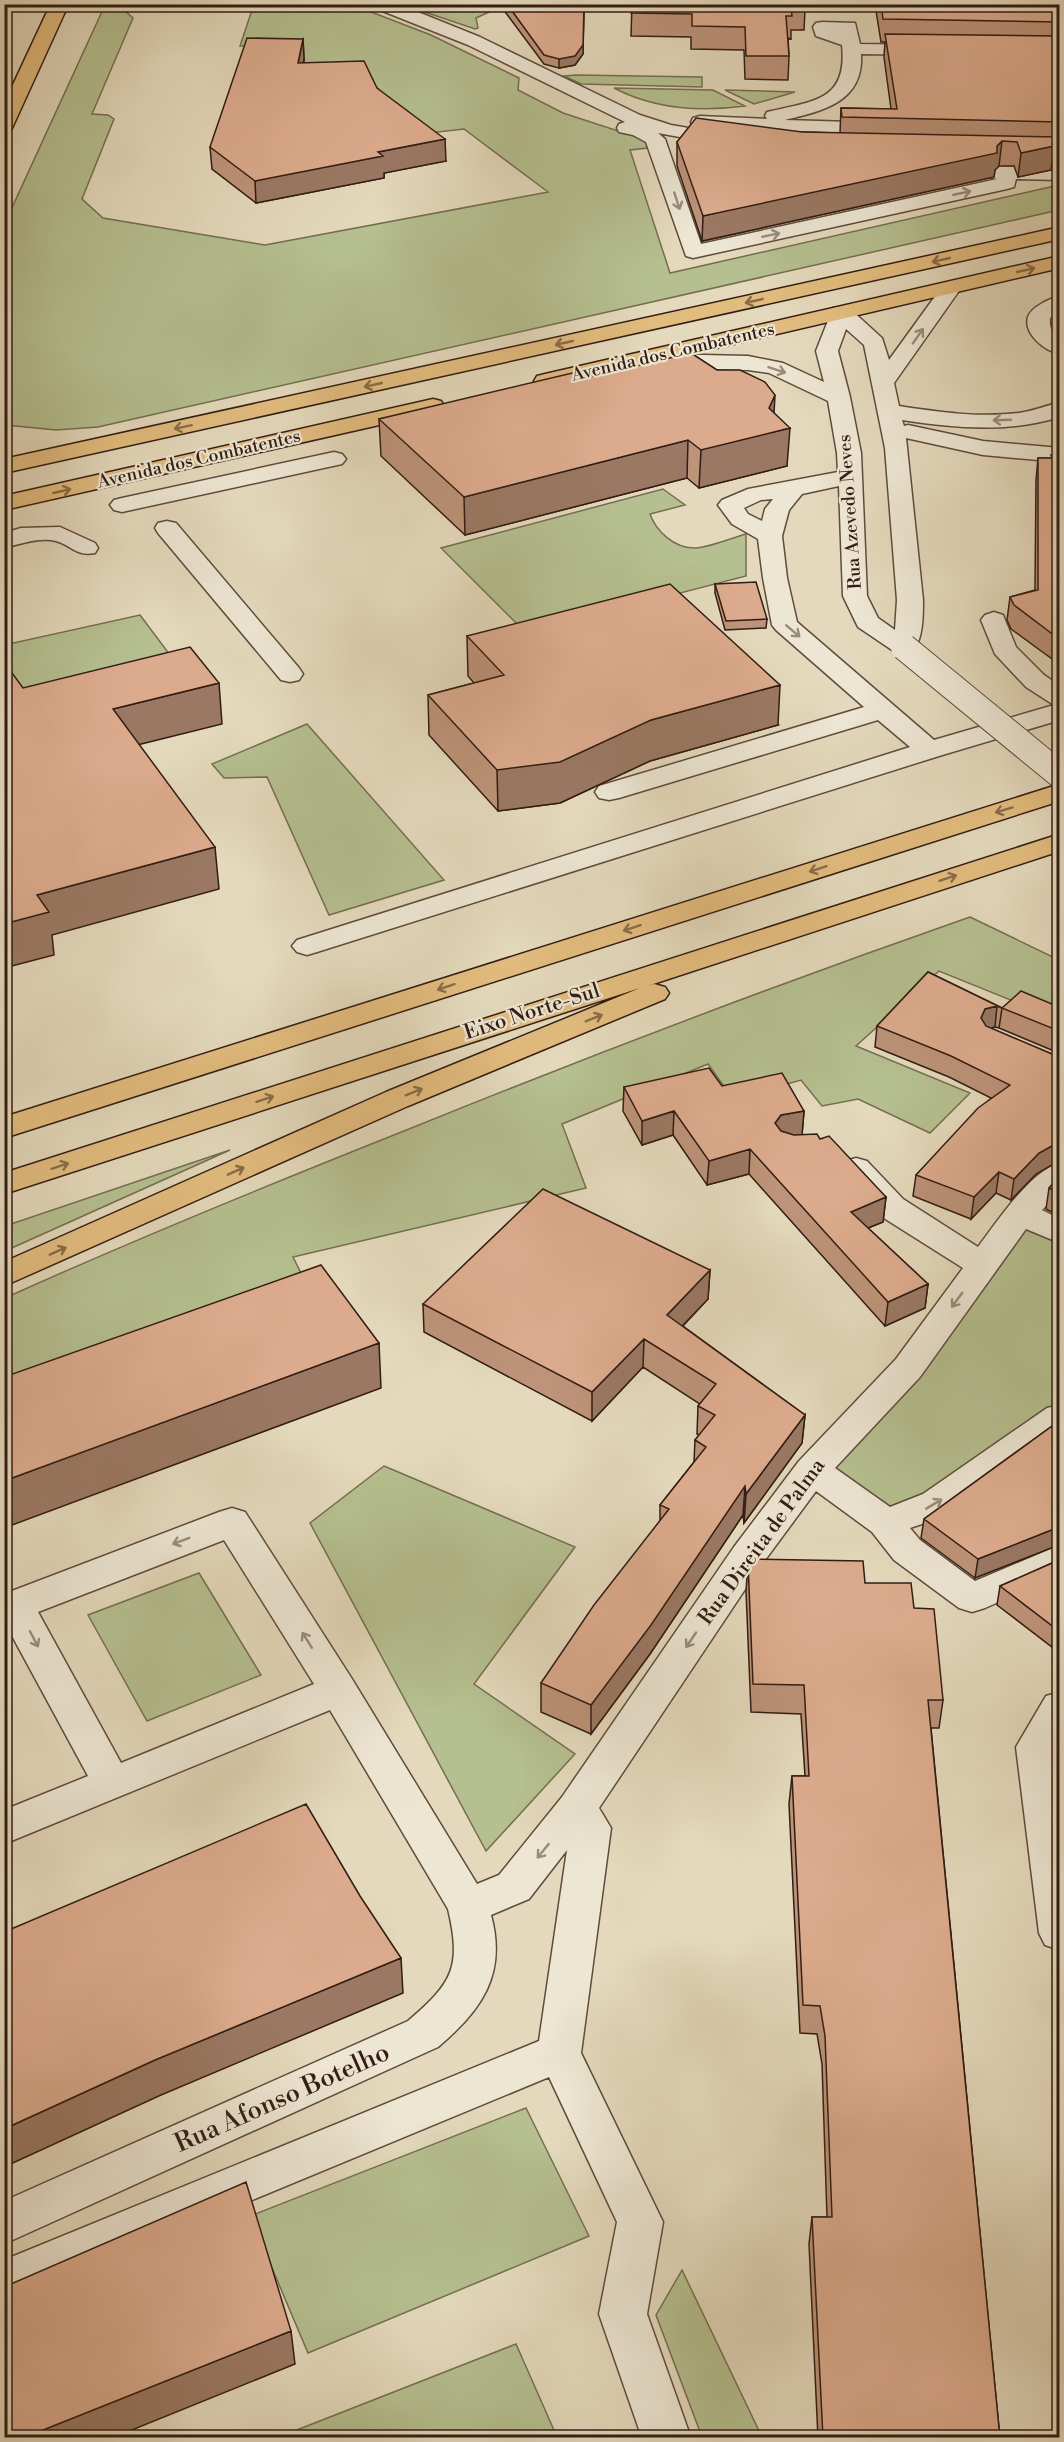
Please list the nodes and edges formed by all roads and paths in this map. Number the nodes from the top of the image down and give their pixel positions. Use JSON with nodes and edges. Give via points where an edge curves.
{"nodes":[{"id":1,"x":381,"y":4,"type":"edge"},
{"id":2,"x":58,"y":8,"type":"edge"},
{"id":3,"x":946,"y":50,"type":"edge"},
{"id":4,"x":570,"y":108,"type":"dead end"},
{"id":5,"x":793,"y":123,"type":"junction"},
{"id":6,"x":667,"y":124,"type":"junction"},
{"id":7,"x":5,"y":125,"type":"edge"},
{"id":8,"x":907,"y":129,"type":"edge"},
{"id":9,"x":750,"y":143,"type":"edge"},
{"id":10,"x":673,"y":152,"type":"junction"},
{"id":11,"x":974,"y":172,"type":"edge"},
{"id":12,"x":1006,"y":172,"type":"junction"},
{"id":13,"x":1059,"y":174,"type":"edge"},
{"id":14,"x":1059,"y":233,"type":"edge"},
{"id":15,"x":1059,"y":262,"type":"edge"},
{"id":16,"x":811,"y":288,"type":"junction"},
{"id":17,"x":951,"y":288,"type":"junction"},
{"id":18,"x":1059,"y":302,"type":"edge"},
{"id":19,"x":841,"y":313,"type":"junction"},
{"id":20,"x":1059,"y":348,"type":"edge"},
{"id":21,"x":636,"y":360,"type":"junction"},
{"id":22,"x":883,"y":382,"type":"junction"},
{"id":23,"x":521,"y":386,"type":"edge"},
{"id":24,"x":839,"y":397,"type":"junction"},
{"id":25,"x":452,"y":402,"type":"edge"},
{"id":26,"x":1059,"y":409,"type":"edge"},
{"id":27,"x":892,"y":420,"type":"junction"},
{"id":28,"x":4,"y":443,"type":"edge"},
{"id":29,"x":104,"y":444,"type":"junction"},
{"id":30,"x":1059,"y":455,"type":"edge"},
{"id":31,"x":334,"y":459,"type":"dead end"},
{"id":32,"x":4,"y":466,"type":"edge"},
{"id":33,"x":850,"y":476,"type":"junction"},
{"id":34,"x":108,"y":480,"type":"junction"},
{"id":35,"x":794,"y":489,"type":"junction"},
{"id":36,"x":4,"y":503,"type":"edge"},
{"id":37,"x":122,"y":505,"type":"junction"},
{"id":38,"x":140,"y":526,"type":"dead end"},
{"id":39,"x":166,"y":528,"type":"dead end"},
{"id":40,"x":770,"y":536,"type":"junction"},
{"id":41,"x":4,"y":541,"type":"edge"},
{"id":42,"x":86,"y":548,"type":"dead end"},
{"id":43,"x":994,"y":620,"type":"dead end"},
{"id":44,"x":904,"y":647,"type":"junction"},
{"id":45,"x":290,"y":674,"type":"dead end"},
{"id":46,"x":1059,"y":699,"type":"edge"},
{"id":47,"x":883,"y":710,"type":"junction"},
{"id":48,"x":1059,"y":712,"type":"edge"},
{"id":49,"x":929,"y":750,"type":"junction"},
{"id":50,"x":1059,"y":775,"type":"edge"},
{"id":51,"x":609,"y":792,"type":"dead end"},
{"id":52,"x":1059,"y":792,"type":"edge"},
{"id":53,"x":1059,"y":842,"type":"edge"},
{"id":54,"x":892,"y":896,"type":"junction"},
{"id":55,"x":307,"y":946,"type":"dead end"},
{"id":56,"x":4,"y":1128,"type":"edge"},
{"id":57,"x":833,"y":1144,"type":"edge"},
{"id":58,"x":1059,"y":1173,"type":"edge"},
{"id":59,"x":4,"y":1184,"type":"edge"},
{"id":60,"x":1020,"y":1213,"type":"junction"},
{"id":61,"x":1059,"y":1232,"type":"edge"},
{"id":62,"x":982,"y":1265,"type":"junction"},
{"id":63,"x":4,"y":1275,"type":"edge"},
{"id":64,"x":1059,"y":1417,"type":"edge"},
{"id":65,"x":812,"y":1470,"type":"junction"},
{"id":66,"x":885,"y":1522,"type":"junction"},
{"id":67,"x":1059,"y":1559,"type":"edge"},
{"id":68,"x":338,"y":1690,"type":"junction"},
{"id":69,"x":1059,"y":1707,"type":"edge"},
{"id":70,"x":112,"y":1784,"type":"junction"},
{"id":71,"x":576,"y":1809,"type":"junction"},
{"id":72,"x":4,"y":1828,"type":"edge"},
{"id":73,"x":468,"y":1906,"type":"junction"},
{"id":74,"x":1059,"y":1933,"type":"edge"},
{"id":75,"x":559,"y":2053,"type":"junction"},
{"id":76,"x":4,"y":2223,"type":"edge"},
{"id":77,"x":4,"y":2282,"type":"edge"},
{"id":78,"x":667,"y":2438,"type":"edge"}],
"edges":[{"from":1,"to":6,"type":"street","via":[[474,41],[530,80],[633,119]]},
{"from":2,"to":7,"type":"main road"},
{"from":3,"to":5,"type":"street","via":[[850,46],[850,79],[837,95]]},
{"from":4,"to":10,"type":"street","via":[[601,123],[638,130]]},
{"from":5,"to":6,"type":"street"},
{"from":5,"to":8,"type":"street"},
{"from":6,"to":9,"type":"street"},
{"from":6,"to":10,"type":"street"},
{"from":10,"to":12,"type":"street","one_way":true,"via":[[693,252],[1007,183]]},
{"from":11,"to":12,"type":"street"},
{"from":12,"to":13,"type":"street"},
{"from":14,"to":16,"type":"main road","name":"Avenida dos Combatentes","one_way":true},
{"from":17,"to":15,"type":"main road","name":"Avenida dos Combatentes","one_way":true},
{"from":16,"to":19,"type":"main road"},
{"from":16,"to":29,"type":"main road","name":"Avenida dos Combatentes","one_way":true},
{"from":17,"to":19,"type":"main road","name":"Avenida dos Combatentes"},
{"from":22,"to":17,"type":"street","one_way":true},
{"from":18,"to":20,"type":"street","via":[[1039,316],[1038,327]]},
{"from":19,"to":21,"type":"main road","name":"Avenida dos Combatentes"},
{"from":19,"to":22,"type":"street","via":[[874,343]]},
{"from":19,"to":24,"type":"street","name":"Rua Azevedo Neves","via":[[827,351]]},
{"from":21,"to":23,"type":"main road","name":"Avenida dos Combatentes"},
{"from":21,"to":24,"type":"street","one_way":true,"via":[[748,363],[775,368]]},
{"from":22,"to":27,"type":"street"},
{"from":24,"to":33,"type":"street","name":"Rua Azevedo Neves"},
{"from":25,"to":34,"type":"main road","name":"Avenida dos Combatentes"},
{"from":26,"to":27,"type":"street","one_way":true,"via":[[1016,419]]},
{"from":27,"to":30,"type":"street","via":[[978,449]]},
{"from":27,"to":44,"type":"street","via":[[910,600]]},
{"from":28,"to":29,"type":"main road"},
{"from":29,"to":32,"type":"main road","name":"Avenida dos Combatentes"},
{"from":31,"to":37,"type":"street"},
{"from":33,"to":35,"type":"street"},
{"from":33,"to":44,"type":"street","name":"Rua Azevedo Neves","via":[[855,596],[867,622]]},
{"from":36,"to":34,"type":"main road","name":"Avenida dos Combatentes","one_way":true},
{"from":34,"to":37,"type":"street"},
{"from":35,"to":40,"type":"street","via":[[777,509]]},
{"from":35,"to":40,"type":"street","via":[[756,494],[730,505],[740,519]]},
{"from":37,"to":38,"type":"street"},
{"from":39,"to":45,"type":"street"},
{"from":40,"to":47,"type":"street","one_way":true,"via":[[785,625]]},
{"from":41,"to":42,"type":"street","via":[[21,535],[60,534]]},
{"from":43,"to":46,"type":"street","via":[[1004,649]]},
{"from":44,"to":50,"type":"street","name":"Rua Azevedo Neves","bridge":true},
{"from":47,"to":49,"type":"street"},
{"from":47,"to":51,"type":"street"},
{"from":48,"to":49,"type":"street"},
{"from":49,"to":55,"type":"street"},
{"from":52,"to":56,"type":"main road","one_way":true},
{"from":54,"to":53,"type":"main road","name":"Eixo Norte-Sul","one_way":true},
{"from":59,"to":54,"type":"main road","name":"Eixo Norte-Sul","one_way":true},
{"from":63,"to":54,"type":"main road","one_way":true,"via":[[397,1099]]},
{"from":57,"to":62,"type":"street","via":[[891,1207]]},
{"from":58,"to":60,"type":"street","name":"Rua Direita de Palma"},
{"from":60,"to":61,"type":"street"},
{"from":60,"to":62,"type":"street","name":"Rua Direita de Palma"},
{"from":62,"to":65,"type":"street","name":"Rua Direita de Palma","one_way":true,"via":[[908,1368]]},
{"from":66,"to":64,"type":"street","one_way":true,"via":[[936,1503]]},
{"from":65,"to":66,"type":"street"},
{"from":65,"to":71,"type":"street","name":"Rua Direita de Palma","one_way":true,"via":[[747,1557]]},
{"from":66,"to":67,"type":"street","via":[[908,1550],[972,1598]]},
{"from":68,"to":70,"type":"street"},
{"from":68,"to":70,"type":"street","name":"Rua Afonso Botelho","one_way":true,"via":[[232,1521],[15,1605]]},
{"from":68,"to":73,"type":"street","name":"Rua Afonso Botelho"},
{"from":69,"to":74,"type":"street","via":[[1036,1747]]},
{"from":70,"to":72,"type":"street"},
{"from":71,"to":73,"type":"street","name":"Rua Direita de Palma","one_way":true,"via":[[514,1887]]},
{"from":71,"to":75,"type":"street","via":[[591,1828]]},
{"from":73,"to":76,"type":"street","name":"Rua Afonso Botelho","via":[[478,1954],[469,1984],[450,2012],[423,2034]]},
{"from":75,"to":77,"type":"street"},
{"from":75,"to":78,"type":"street","via":[[640,2223],[623,2314]]}]}
